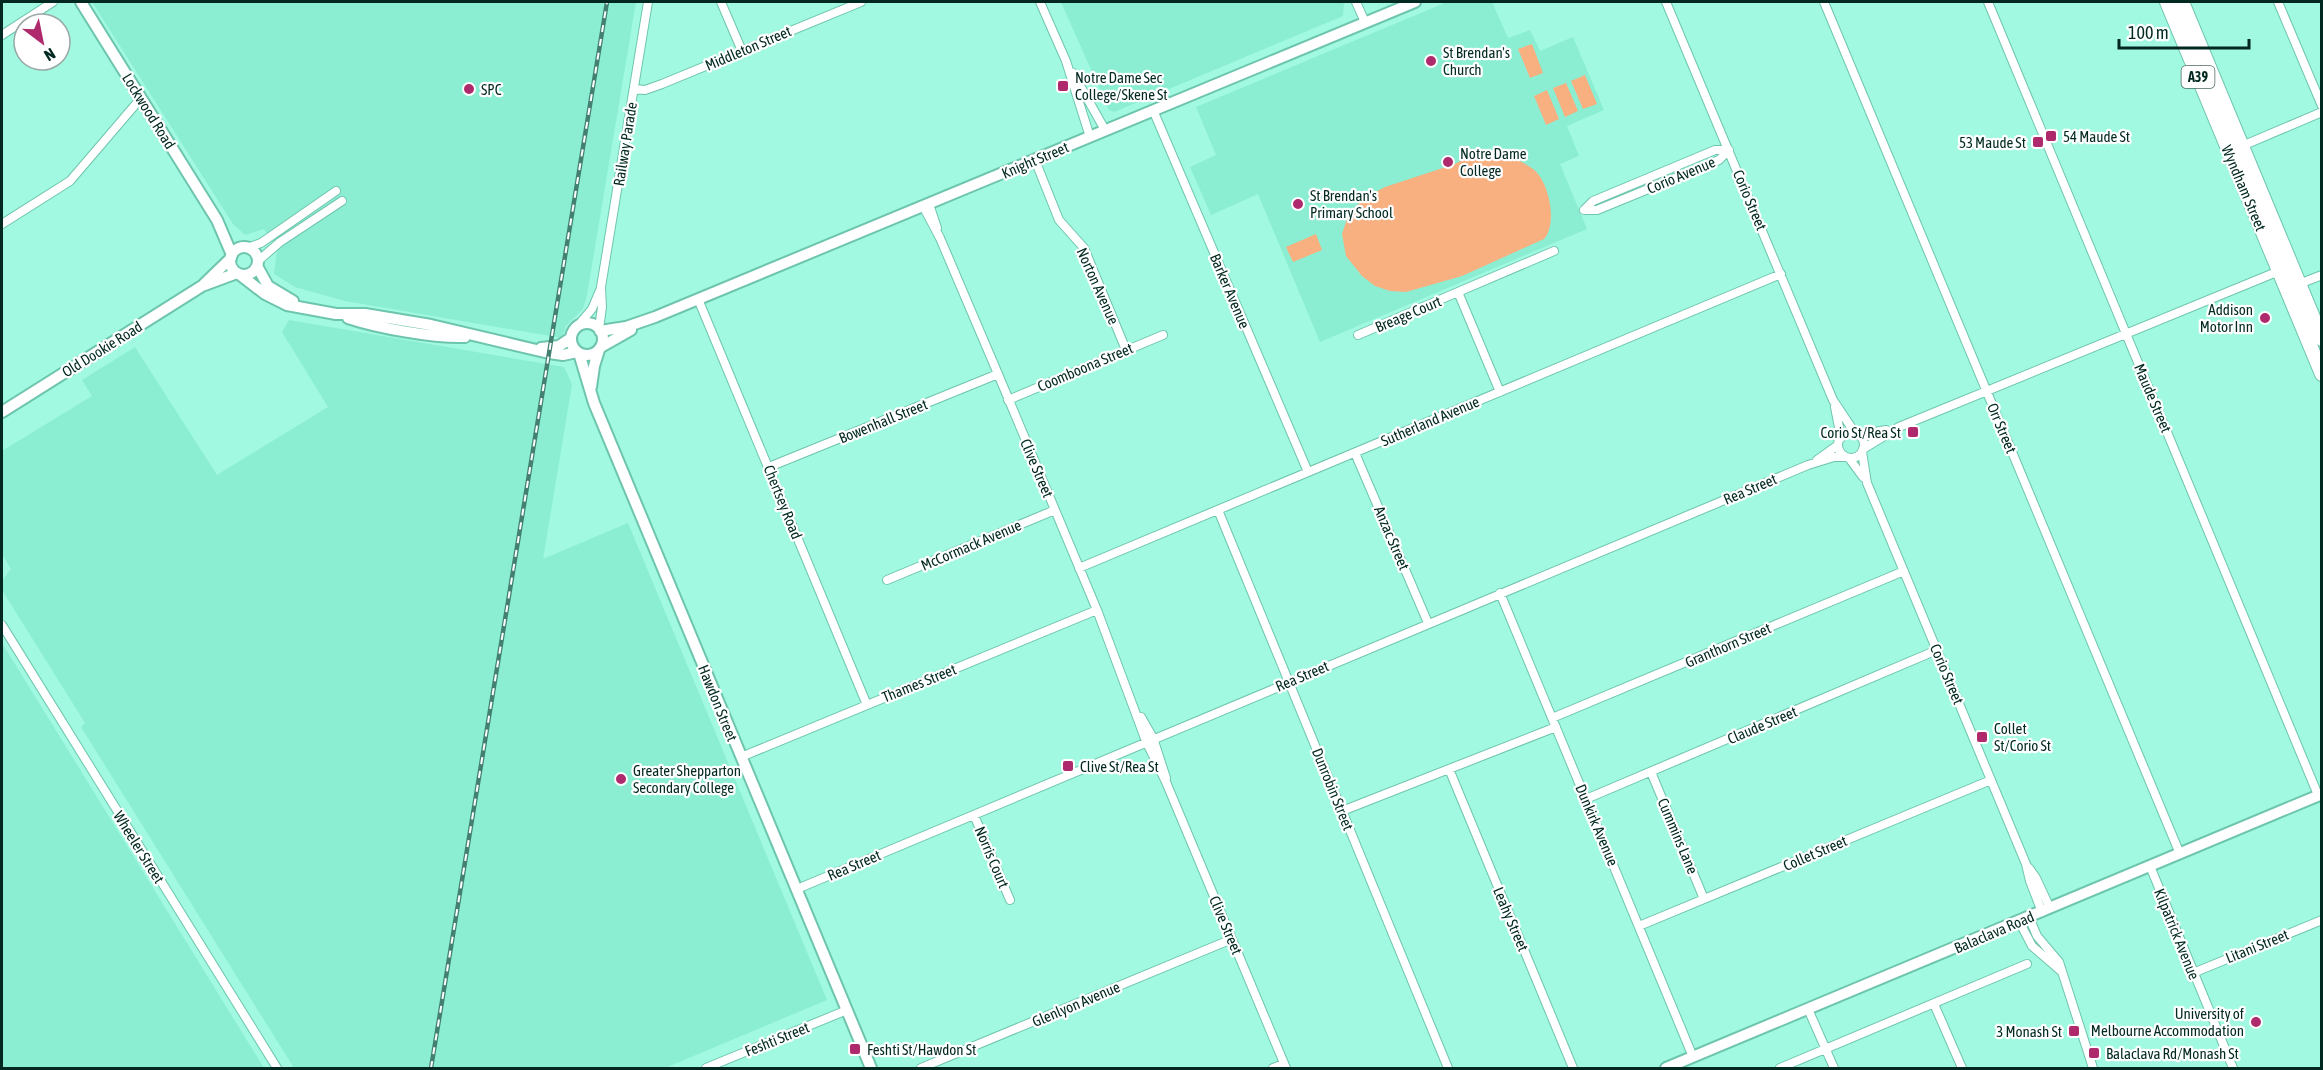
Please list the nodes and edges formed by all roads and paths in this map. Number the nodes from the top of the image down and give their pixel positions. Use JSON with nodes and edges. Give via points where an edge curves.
{"nodes":[{"id":1,"x":53,"y":2,"type":"edge"},
{"id":2,"x":81,"y":2,"type":"edge"},
{"id":3,"x":648,"y":2,"type":"edge"},
{"id":4,"x":722,"y":2,"type":"edge"},
{"id":5,"x":861,"y":2,"type":"edge"},
{"id":6,"x":1041,"y":2,"type":"edge"},
{"id":7,"x":1356,"y":2,"type":"edge"},
{"id":8,"x":1415,"y":2,"type":"edge"},
{"id":9,"x":1666,"y":2,"type":"edge"},
{"id":10,"x":1824,"y":2,"type":"edge"},
{"id":11,"x":1988,"y":2,"type":"edge"},
{"id":12,"x":2167,"y":2,"type":"edge"},
{"id":13,"x":2182,"y":2,"type":"edge"},
{"id":14,"x":2278,"y":2,"type":"edge"},
{"id":15,"x":1365,"y":22,"type":"junction"},
{"id":16,"x":2,"y":35,"type":"edge"},
{"id":17,"x":742,"y":51,"type":"junction"},
{"id":18,"x":1066,"y":61,"type":"junction"},
{"id":19,"x":634,"y":89,"type":"junction"},
{"id":20,"x":141,"y":98,"type":"junction"},
{"id":21,"x":2322,"y":106,"type":"edge"},
{"id":22,"x":1153,"y":111,"type":"junction"},
{"id":23,"x":2322,"y":112,"type":"edge"},
{"id":24,"x":1105,"y":130,"type":"junction"},
{"id":25,"x":1090,"y":137,"type":"junction"},
{"id":26,"x":2242,"y":146,"type":"junction"},
{"id":27,"x":1729,"y":150,"type":"junction"},
{"id":28,"x":2229,"y":152,"type":"junction"},
{"id":29,"x":1035,"y":160,"type":"junction"},
{"id":30,"x":336,"y":191,"type":"dead end"},
{"id":31,"x":342,"y":201,"type":"dead end"},
{"id":32,"x":926,"y":205,"type":"junction"},
{"id":33,"x":217,"y":220,"type":"junction"},
{"id":34,"x":2,"y":224,"type":"edge"},
{"id":35,"x":246,"y":248,"type":"junction"},
{"id":36,"x":1554,"y":251,"type":"dead end"},
{"id":37,"x":231,"y":256,"type":"junction"},
{"id":38,"x":257,"y":264,"type":"junction"},
{"id":39,"x":2285,"y":268,"type":"junction"},
{"id":40,"x":238,"y":273,"type":"junction"},
{"id":41,"x":1781,"y":274,"type":"junction"},
{"id":42,"x":2322,"y":274,"type":"edge"},
{"id":43,"x":202,"y":286,"type":"junction"},
{"id":44,"x":2292,"y":286,"type":"junction"},
{"id":45,"x":601,"y":287,"type":"junction"},
{"id":46,"x":1458,"y":292,"type":"junction"},
{"id":47,"x":698,"y":299,"type":"junction"},
{"id":48,"x":304,"y":308,"type":"junction"},
{"id":49,"x":655,"y":317,"type":"junction"},
{"id":50,"x":600,"y":330,"type":"junction"},
{"id":51,"x":573,"y":333,"type":"junction"},
{"id":52,"x":2126,"y":334,"type":"junction"},
{"id":53,"x":1163,"y":335,"type":"dead end"},
{"id":54,"x":1358,"y":335,"type":"dead end"},
{"id":55,"x":2322,"y":339,"type":"edge"},
{"id":56,"x":528,"y":348,"type":"junction"},
{"id":57,"x":600,"y":348,"type":"junction"},
{"id":58,"x":1126,"y":350,"type":"junction"},
{"id":59,"x":578,"y":353,"type":"junction"},
{"id":60,"x":998,"y":374,"type":"junction"},
{"id":61,"x":2322,"y":374,"type":"edge"},
{"id":62,"x":1986,"y":391,"type":"junction"},
{"id":63,"x":1500,"y":392,"type":"junction"},
{"id":64,"x":1008,"y":400,"type":"junction"},
{"id":65,"x":1833,"y":400,"type":"junction"},
{"id":66,"x":594,"y":404,"type":"junction"},
{"id":67,"x":2,"y":412,"type":"edge"},
{"id":68,"x":1899,"y":427,"type":"junction"},
{"id":69,"x":1856,"y":434,"type":"junction"},
{"id":70,"x":1839,"y":441,"type":"junction"},
{"id":71,"x":1862,"y":450,"type":"junction"},
{"id":72,"x":1355,"y":453,"type":"junction"},
{"id":73,"x":1847,"y":457,"type":"junction"},
{"id":74,"x":1808,"y":465,"type":"junction"},
{"id":75,"x":769,"y":467,"type":"junction"},
{"id":76,"x":1308,"y":472,"type":"junction"},
{"id":77,"x":1867,"y":483,"type":"junction"},
{"id":78,"x":1055,"y":510,"type":"junction"},
{"id":79,"x":1218,"y":510,"type":"junction"},
{"id":80,"x":1079,"y":568,"type":"junction"},
{"id":81,"x":1904,"y":571,"type":"junction"},
{"id":82,"x":886,"y":580,"type":"dead end"},
{"id":83,"x":1500,"y":593,"type":"junction"},
{"id":84,"x":1097,"y":610,"type":"junction"},
{"id":85,"x":1428,"y":623,"type":"junction"},
{"id":86,"x":2,"y":625,"type":"edge"},
{"id":87,"x":1937,"y":650,"type":"junction"},
{"id":88,"x":1289,"y":681,"type":"junction"},
{"id":89,"x":867,"y":705,"type":"junction"},
{"id":90,"x":1552,"y":718,"type":"junction"},
{"id":91,"x":1556,"y":727,"type":"junction"},
{"id":92,"x":1149,"y":740,"type":"junction"},
{"id":93,"x":741,"y":757,"type":"junction"},
{"id":94,"x":1449,"y":769,"type":"junction"},
{"id":95,"x":1651,"y":772,"type":"junction"},
{"id":96,"x":1991,"y":780,"type":"junction"},
{"id":97,"x":2320,"y":795,"type":"edge"},
{"id":98,"x":1586,"y":800,"type":"junction"},
{"id":99,"x":1342,"y":811,"type":"junction"},
{"id":100,"x":974,"y":814,"type":"junction"},
{"id":101,"x":2180,"y":854,"type":"junction"},
{"id":102,"x":2150,"y":866,"type":"junction"},
{"id":103,"x":797,"y":889,"type":"junction"},
{"id":104,"x":1704,"y":899,"type":"junction"},
{"id":105,"x":1010,"y":900,"type":"dead end"},
{"id":106,"x":2046,"y":910,"type":"junction"},
{"id":107,"x":2024,"y":919,"type":"junction"},
{"id":108,"x":2322,"y":920,"type":"edge"},
{"id":109,"x":1639,"y":926,"type":"junction"},
{"id":110,"x":1232,"y":939,"type":"junction"},
{"id":111,"x":2026,"y":964,"type":"dead end"},
{"id":112,"x":2193,"y":973,"type":"junction"},
{"id":113,"x":1934,"y":1004,"type":"junction"},
{"id":114,"x":1808,"y":1009,"type":"junction"},
{"id":115,"x":847,"y":1010,"type":"junction"},
{"id":116,"x":1826,"y":1050,"type":"junction"},
{"id":117,"x":1693,"y":1057,"type":"junction"},
{"id":118,"x":1285,"y":1066,"type":"edge"},
{"id":119,"x":277,"y":1068,"type":"edge"},
{"id":120,"x":706,"y":1068,"type":"edge"},
{"id":121,"x":871,"y":1068,"type":"edge"},
{"id":122,"x":921,"y":1068,"type":"edge"},
{"id":123,"x":1273,"y":1068,"type":"edge"},
{"id":124,"x":1448,"y":1068,"type":"edge"},
{"id":125,"x":1574,"y":1068,"type":"edge"},
{"id":126,"x":1666,"y":1068,"type":"edge"},
{"id":127,"x":1780,"y":1068,"type":"edge"},
{"id":128,"x":1833,"y":1068,"type":"edge"},
{"id":129,"x":1962,"y":1068,"type":"edge"},
{"id":130,"x":2093,"y":1068,"type":"edge"},
{"id":131,"x":2233,"y":1068,"type":"edge"}],
"edges":[{"from":1,"to":16,"type":"street"},
{"from":2,"to":20,"type":"street","name":"Lockwood Road"},
{"from":3,"to":19,"type":"street","name":"Railway Parade"},
{"from":4,"to":17,"type":"street"},
{"from":5,"to":17,"type":"street","name":"Middleton Street"},
{"from":6,"to":18,"type":"street"},
{"from":7,"to":15,"type":"street"},
{"from":8,"to":15,"type":"street","name":"Knight Street"},
{"from":9,"to":27,"type":"street","name":"Corio Street"},
{"from":10,"to":62,"type":"street","name":"Orr Street"},
{"from":11,"to":52,"type":"street","name":"Maude Street"},
{"from":12,"to":28,"type":"highway","name":"Wyndham Street","number":"A39"},
{"from":13,"to":26,"type":"highway","name":"Wyndham Street","number":"A39"},
{"from":14,"to":21,"type":"street"},
{"from":15,"to":22,"type":"street","name":"Knight Street"},
{"from":17,"to":19,"type":"street","name":"Middleton Street","via":[[654,87]]},
{"from":18,"to":24,"type":"street"},
{"from":18,"to":25,"type":"street"},
{"from":19,"to":45,"type":"street","name":"Railway Parade"},
{"from":20,"to":33,"type":"street","name":"Lockwood Road"},
{"from":20,"to":34,"type":"street","via":[[70,181]]},
{"from":22,"to":24,"type":"street","name":"Knight Street"},
{"from":22,"to":76,"type":"street","name":"Barker Avenue"},
{"from":23,"to":26,"type":"street"},
{"from":24,"to":25,"type":"street","name":"Knight Street"},
{"from":25,"to":29,"type":"street","name":"Knight Street"},
{"from":26,"to":28,"type":"highway"},
{"from":26,"to":39,"type":"highway","name":"Wyndham Street","number":"A39"},
{"from":27,"to":27,"type":"street","name":"Corio Avenue","via":[[1719,160],[1597,210],[1584,210],[1593,201],[1704,154]]},
{"from":27,"to":41,"type":"street","name":"Corio Street"},
{"from":28,"to":39,"type":"highway","name":"Wyndham Street","number":"A39"},
{"from":29,"to":32,"type":"street","name":"Knight Street"},
{"from":29,"to":58,"type":"street","name":"Norton Avenue","via":[[1059,220],[1084,248]]},
{"from":30,"to":35,"type":"street","via":[[261,243]]},
{"from":31,"to":38,"type":"street","via":[[280,242]]},
{"from":32,"to":47,"type":"street","name":"Knight Street"},
{"from":32,"to":60,"type":"street","name":"Clive Street"},
{"from":33,"to":35,"type":"street","name":"Lockwood Road"},
{"from":33,"to":37,"type":"street","name":"Lockwood Road"},
{"from":35,"to":37,"type":"street"},
{"from":35,"to":38,"type":"street","via":[[255,253]]},
{"from":36,"to":46,"type":"street","name":"Breage Court"},
{"from":37,"to":40,"type":"street","via":[[231,265]]},
{"from":37,"to":43,"type":"street","name":"Old Dookie Road"},
{"from":38,"to":40,"type":"street","via":[[247,274]]},
{"from":38,"to":48,"type":"street","via":[[268,286]]},
{"from":39,"to":44,"type":"highway","name":"Wyndham Street","number":"A39"},
{"from":39,"to":52,"type":"street"},
{"from":40,"to":43,"type":"street","name":"Old Dookie Road"},
{"from":40,"to":48,"type":"street","via":[[271,297]]},
{"from":41,"to":63,"type":"street","name":"Sutherland Avenue"},
{"from":41,"to":65,"type":"street","name":"Corio Street"},
{"from":42,"to":44,"type":"street"},
{"from":43,"to":67,"type":"street","name":"Old Dookie Road"},
{"from":44,"to":55,"type":"highway","name":"Wyndham Street","number":"A39"},
{"from":44,"to":61,"type":"highway","name":"Wyndham Street","number":"A39"},
{"from":45,"to":50,"type":"street","name":"Railway Parade"},
{"from":45,"to":51,"type":"street","name":"Railway Parade","via":[[592,309]]},
{"from":46,"to":54,"type":"street","name":"Breage Court"},
{"from":46,"to":63,"type":"street","name":"Breage Court"},
{"from":47,"to":49,"type":"street","name":"Knight Street"},
{"from":47,"to":75,"type":"street","name":"Chertsey Road"},
{"from":48,"to":56,"type":"street","via":[[363,323],[394,323],[428,329],[449,338],[474,337]]},
{"from":49,"to":50,"type":"street","name":"Knight Street","via":[[618,329]]},
{"from":49,"to":57,"type":"street","name":"Knight Street"},
{"from":50,"to":51,"type":"street","via":[[587,323]]},
{"from":50,"to":57,"type":"street"},
{"from":51,"to":56,"type":"street","via":[[559,346]]},
{"from":51,"to":59,"type":"street","via":[[572,346]]},
{"from":52,"to":62,"type":"street"},
{"from":52,"to":97,"type":"street","name":"Maude Street"},
{"from":53,"to":58,"type":"street","name":"Coomboona Street"},
{"from":56,"to":59,"type":"street","via":[[564,355]]},
{"from":57,"to":59,"type":"street","via":[[588,355]]},
{"from":57,"to":66,"type":"street","name":"Hawdon Street","via":[[592,378]]},
{"from":58,"to":64,"type":"street","name":"Coomboona Street"},
{"from":59,"to":66,"type":"street","name":"Hawdon Street"},
{"from":60,"to":64,"type":"street","name":"Clive Street"},
{"from":60,"to":75,"type":"street","name":"Bowenhall Street"},
{"from":62,"to":68,"type":"street"},
{"from":62,"to":101,"type":"street","name":"Orr Street"},
{"from":63,"to":72,"type":"street","name":"Sutherland Avenue"},
{"from":64,"to":78,"type":"street","name":"Clive Street"},
{"from":65,"to":69,"type":"street","name":"Corio Street"},
{"from":65,"to":70,"type":"street","name":"Corio Street"},
{"from":66,"to":93,"type":"street","name":"Hawdon Street"},
{"from":68,"to":69,"type":"street"},
{"from":68,"to":71,"type":"street"},
{"from":69,"to":70,"type":"street","via":[[1847,433]]},
{"from":69,"to":71,"type":"street","via":[[1863,441]]},
{"from":70,"to":73,"type":"street","via":[[1840,452]]},
{"from":70,"to":74,"type":"street","name":"Rea Street"},
{"from":71,"to":73,"type":"street","via":[[1856,457]]},
{"from":71,"to":77,"type":"street","name":"Corio Street"},
{"from":72,"to":76,"type":"street","name":"Sutherland Avenue"},
{"from":72,"to":85,"type":"street","name":"Anzac Street"},
{"from":73,"to":74,"type":"street","name":"Rea Street"},
{"from":73,"to":77,"type":"street","name":"Corio Street"},
{"from":74,"to":83,"type":"street","name":"Rea Street"},
{"from":75,"to":89,"type":"street","name":"Chertsey Road"},
{"from":76,"to":79,"type":"street","name":"Sutherland Avenue"},
{"from":77,"to":81,"type":"street","name":"Corio Street"},
{"from":78,"to":80,"type":"street","name":"Clive Street"},
{"from":78,"to":82,"type":"street","name":"McCormack Avenue"},
{"from":79,"to":80,"type":"street","name":"Sutherland Avenue"},
{"from":79,"to":88,"type":"street","name":"Dunrobin Street"},
{"from":80,"to":84,"type":"street","name":"Clive Street"},
{"from":81,"to":87,"type":"street","name":"Corio Street"},
{"from":81,"to":90,"type":"street","name":"Granthorn Street"},
{"from":83,"to":85,"type":"street","name":"Rea Street"},
{"from":83,"to":90,"type":"street","name":"Dunkirk Avenue"},
{"from":84,"to":89,"type":"street","name":"Thames Street"},
{"from":84,"to":92,"type":"street","name":"Clive Street"},
{"from":85,"to":88,"type":"street","name":"Rea Street"},
{"from":86,"to":119,"type":"street","name":"Wheeler Street"},
{"from":87,"to":95,"type":"street","name":"Claude Street"},
{"from":87,"to":96,"type":"street","name":"Corio Street"},
{"from":88,"to":92,"type":"street","name":"Rea Street"},
{"from":88,"to":99,"type":"street","name":"Dunrobin Street"},
{"from":89,"to":93,"type":"street","name":"Thames Street"},
{"from":90,"to":91,"type":"street","name":"Dunkirk Avenue"},
{"from":91,"to":94,"type":"street"},
{"from":91,"to":98,"type":"street","name":"Dunkirk Avenue"},
{"from":92,"to":100,"type":"street","name":"Rea Street"},
{"from":92,"to":110,"type":"street","name":"Clive Street"},
{"from":93,"to":103,"type":"street","name":"Hawdon Street"},
{"from":94,"to":99,"type":"street"},
{"from":94,"to":125,"type":"street","name":"Leahy Street"},
{"from":95,"to":98,"type":"street","name":"Claude Street"},
{"from":95,"to":104,"type":"street","name":"Cummins Lane"},
{"from":96,"to":104,"type":"street","name":"Collet Street"},
{"from":96,"to":106,"type":"street","name":"Corio Street","via":[[2030,881]]},
{"from":97,"to":101,"type":"street","name":"Balaclava Road"},
{"from":98,"to":109,"type":"street","name":"Dunkirk Avenue"},
{"from":99,"to":124,"type":"street","name":"Dunrobin Street"},
{"from":100,"to":103,"type":"street","name":"Rea Street"},
{"from":100,"to":105,"type":"street","name":"Norris Court"},
{"from":101,"to":102,"type":"street","name":"Balaclava Road"},
{"from":102,"to":106,"type":"street","name":"Balaclava Road"},
{"from":102,"to":112,"type":"street","name":"Kilpatrick Avenue"},
{"from":103,"to":115,"type":"street","name":"Hawdon Street"},
{"from":104,"to":109,"type":"street","name":"Collet Street"},
{"from":106,"to":107,"type":"street","name":"Balaclava Road"},
{"from":107,"to":114,"type":"street","name":"Balaclava Road"},
{"from":107,"to":130,"type":"street","via":[[2059,962]]},
{"from":108,"to":112,"type":"street","name":"Litani Street"},
{"from":109,"to":117,"type":"street","name":"Dunkirk Avenue"},
{"from":110,"to":118,"type":"street","name":"Clive Street"},
{"from":110,"to":122,"type":"street","name":"Glenlyon Avenue"},
{"from":111,"to":113,"type":"street"},
{"from":112,"to":131,"type":"street","name":"Kilpatrick Avenue"},
{"from":113,"to":116,"type":"street"},
{"from":113,"to":129,"type":"street"},
{"from":114,"to":116,"type":"street"},
{"from":114,"to":117,"type":"street","name":"Balaclava Road"},
{"from":115,"to":120,"type":"street","name":"Feshti Street"},
{"from":115,"to":121,"type":"street","name":"Hawdon Street"},
{"from":116,"to":127,"type":"street"},
{"from":116,"to":128,"type":"street"},
{"from":117,"to":126,"type":"street","name":"Balaclava Road"},
{"from":118,"to":123,"type":"street"}]}
